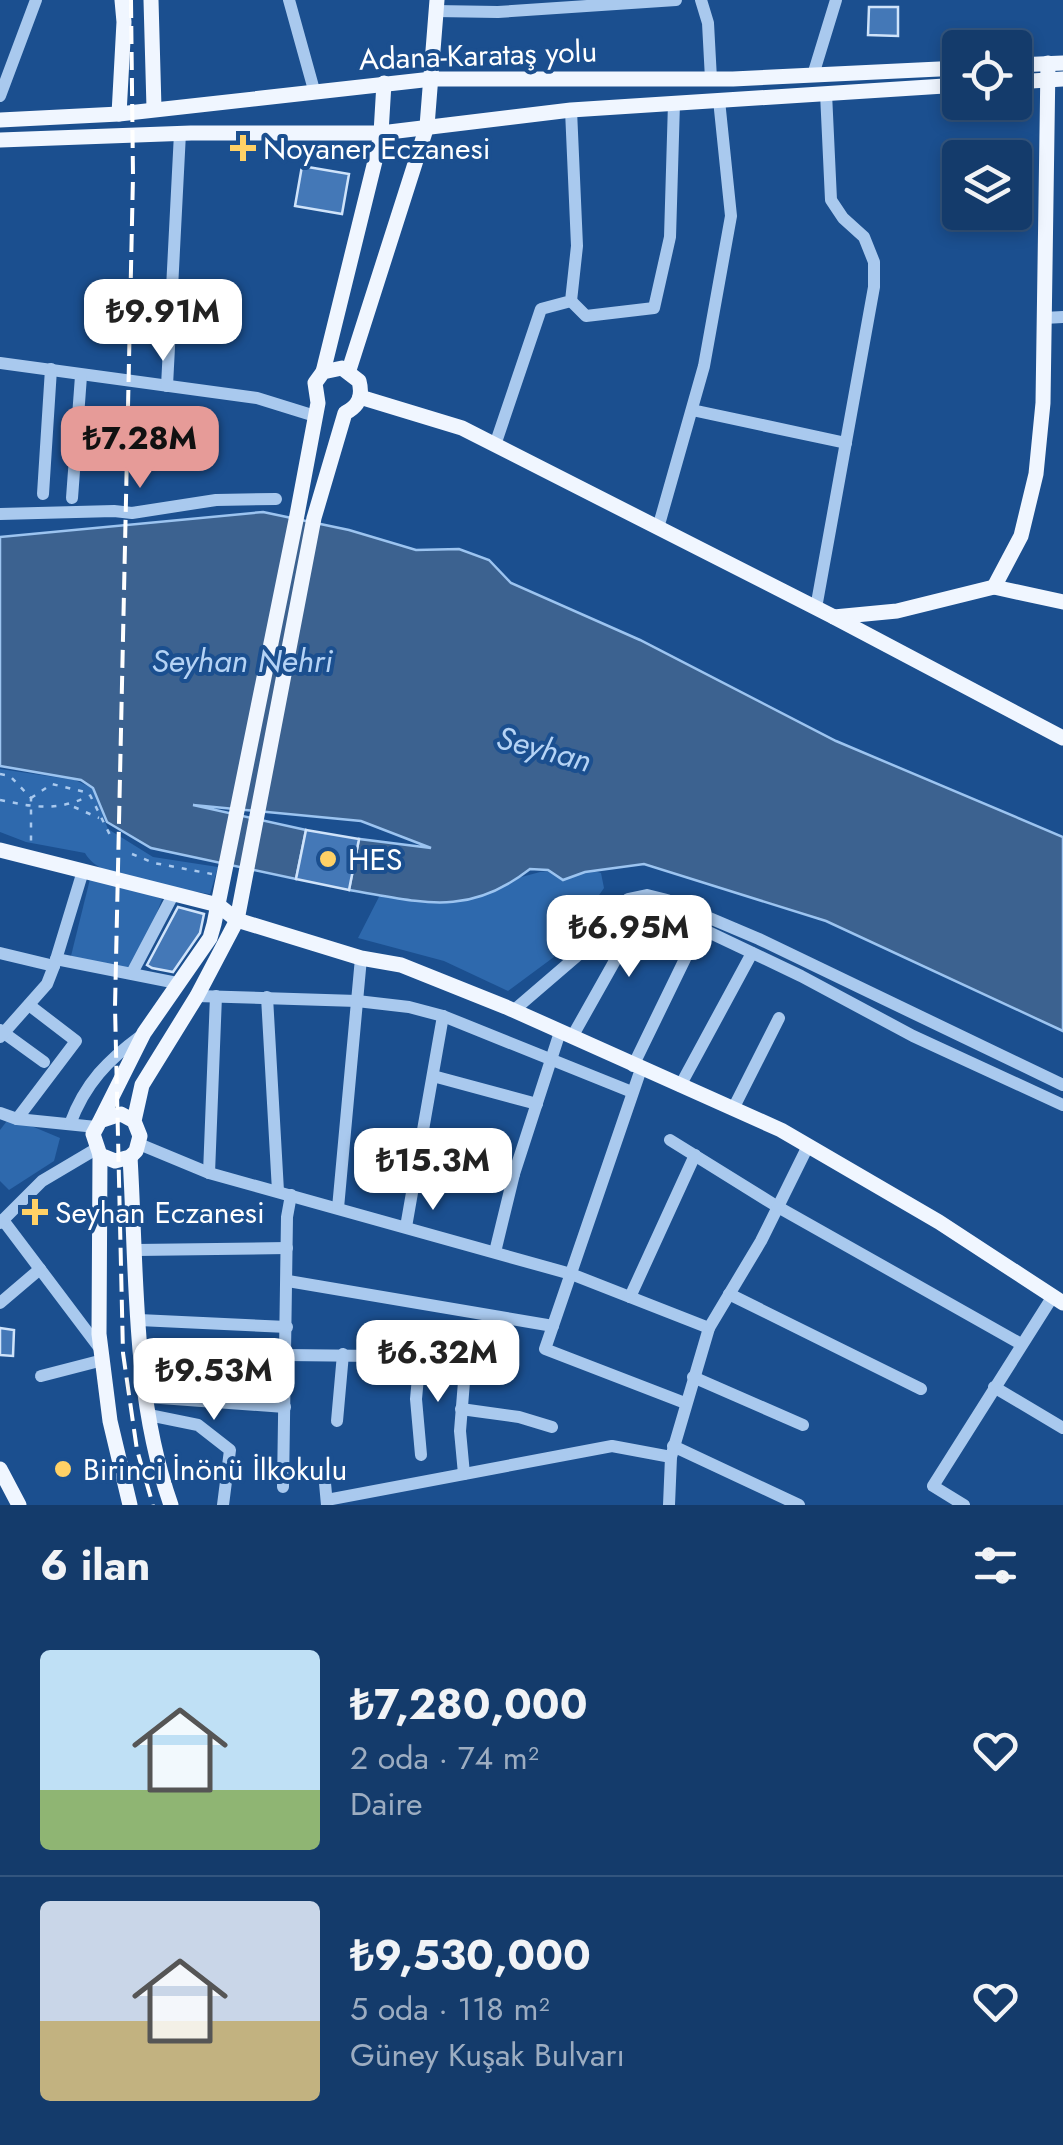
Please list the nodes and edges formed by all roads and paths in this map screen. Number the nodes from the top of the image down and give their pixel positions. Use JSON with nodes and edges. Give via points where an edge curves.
{"nodes":[{"id":1,"x":36,"y":0,"type":"edge"},
{"id":2,"x":122,"y":0,"type":"edge"},
{"id":3,"x":151,"y":0,"type":"edge"},
{"id":4,"x":289,"y":0,"type":"edge"},
{"id":5,"x":676,"y":0,"type":"edge"},
{"id":6,"x":701,"y":0,"type":"edge"},
{"id":7,"x":836,"y":0,"type":"edge"},
{"id":8,"x":644,"y":2,"type":"edge"},
{"id":9,"x":564,"y":4,"type":"edge"},
{"id":10,"x":436,"y":6,"type":"edge"},
{"id":11,"x":500,"y":6,"type":"edge"},
{"id":12,"x":942,"y":69,"type":"edge"},
{"id":13,"x":1056,"y":71,"type":"edge"},
{"id":14,"x":813,"y":75,"type":"junction"},
{"id":15,"x":432,"y":79,"type":"junction"},
{"id":16,"x":711,"y":79,"type":"junction"},
{"id":17,"x":384,"y":83,"type":"junction"},
{"id":18,"x":942,"y":86,"type":"edge"},
{"id":19,"x":314,"y":90,"type":"junction"},
{"id":20,"x":826,"y":93,"type":"junction"},
{"id":21,"x":0,"y":96,"type":"edge"},
{"id":22,"x":719,"y":100,"type":"junction"},
{"id":23,"x":674,"y":103,"type":"junction"},
{"id":24,"x":154,"y":108,"type":"junction"},
{"id":25,"x":572,"y":110,"type":"junction"},
{"id":26,"x":119,"y":114,"type":"junction"},
{"id":27,"x":0,"y":120,"type":"edge"},
{"id":28,"x":427,"y":126,"type":"junction"},
{"id":29,"x":180,"y":133,"type":"junction"},
{"id":30,"x":381,"y":133,"type":"junction"},
{"id":31,"x":0,"y":140,"type":"edge"},
{"id":32,"x":571,"y":301,"type":"junction"},
{"id":33,"x":1063,"y":317,"type":"edge"},
{"id":34,"x":1044,"y":318,"type":"junction"},
{"id":35,"x":0,"y":363,"type":"edge"},
{"id":36,"x":51,"y":369,"type":"junction"},
{"id":37,"x":348,"y":370,"type":"junction"},
{"id":38,"x":323,"y":372,"type":"junction"},
{"id":39,"x":80,"y":376,"type":"junction"},
{"id":40,"x":168,"y":386,"type":"junction"},
{"id":41,"x":360,"y":396,"type":"junction"},
{"id":42,"x":316,"y":410,"type":"junction"},
{"id":43,"x":692,"y":410,"type":"junction"},
{"id":44,"x":346,"y":413,"type":"junction"},
{"id":45,"x":846,"y":443,"type":"junction"},
{"id":46,"x":495,"y":445,"type":"junction"},
{"id":47,"x":43,"y":494,"type":"dead end"},
{"id":48,"x":72,"y":498,"type":"dead end"},
{"id":49,"x":276,"y":499,"type":"dead end"},
{"id":50,"x":0,"y":514,"type":"edge"},
{"id":51,"x":305,"y":517,"type":"junction"},
{"id":52,"x":658,"y":528,"type":"junction"},
{"id":53,"x":994,"y":587,"type":"junction"},
{"id":54,"x":1063,"y":602,"type":"edge"},
{"id":55,"x":816,"y":608,"type":"junction"},
{"id":56,"x":834,"y":617,"type":"junction"},
{"id":57,"x":1063,"y":738,"type":"edge"},
{"id":58,"x":0,"y":774,"type":"edge"},
{"id":59,"x":90,"y":796,"type":"junction"},
{"id":60,"x":31,"y":798,"type":"junction"},
{"id":61,"x":0,"y":800,"type":"edge"},
{"id":62,"x":71,"y":805,"type":"junction"},
{"id":63,"x":100,"y":818,"type":"junction"},
{"id":64,"x":111,"y":838,"type":"dead end"},
{"id":65,"x":32,"y":842,"type":"dead end"},
{"id":66,"x":0,"y":850,"type":"edge"},
{"id":67,"x":132,"y":854,"type":"dead end"},
{"id":68,"x":82,"y":870,"type":"junction"},
{"id":69,"x":220,"y":870,"type":"junction"},
{"id":70,"x":174,"y":892,"type":"junction"},
{"id":71,"x":218,"y":905,"type":"junction"},
{"id":72,"x":237,"y":920,"type":"junction"},
{"id":73,"x":614,"y":925,"type":"junction"},
{"id":74,"x":700,"y":928,"type":"junction"},
{"id":75,"x":0,"y":952,"type":"edge"},
{"id":76,"x":752,"y":952,"type":"junction"},
{"id":77,"x":362,"y":958,"type":"junction"},
{"id":78,"x":55,"y":962,"type":"junction"},
{"id":79,"x":132,"y":973,"type":"junction"},
{"id":80,"x":177,"y":983,"type":"junction"},
{"id":81,"x":197,"y":996,"type":"junction"},
{"id":82,"x":216,"y":996,"type":"junction"},
{"id":83,"x":267,"y":997,"type":"junction"},
{"id":84,"x":357,"y":1001,"type":"junction"},
{"id":85,"x":28,"y":1005,"type":"junction"},
{"id":86,"x":513,"y":1011,"type":"junction"},
{"id":87,"x":443,"y":1016,"type":"junction"},
{"id":88,"x":779,"y":1018,"type":"dead end"},
{"id":89,"x":1,"y":1033,"type":"edge"},
{"id":90,"x":144,"y":1033,"type":"junction"},
{"id":91,"x":566,"y":1035,"type":"junction"},
{"id":92,"x":549,"y":1060,"type":"junction"},
{"id":93,"x":44,"y":1062,"type":"dead end"},
{"id":94,"x":636,"y":1068,"type":"junction"},
{"id":95,"x":433,"y":1076,"type":"junction"},
{"id":96,"x":1063,"y":1085,"type":"edge"},
{"id":97,"x":680,"y":1086,"type":"junction"},
{"id":98,"x":632,"y":1092,"type":"junction"},
{"id":99,"x":536,"y":1104,"type":"junction"},
{"id":100,"x":1063,"y":1105,"type":"edge"},
{"id":101,"x":733,"y":1109,"type":"junction"},
{"id":102,"x":6,"y":1119,"type":"edge"},
{"id":103,"x":134,"y":1121,"type":"junction"},
{"id":104,"x":70,"y":1124,"type":"junction"},
{"id":105,"x":98,"y":1124,"type":"junction"},
{"id":106,"x":670,"y":1140,"type":"dead end"},
{"id":107,"x":808,"y":1146,"type":"junction"},
{"id":108,"x":135,"y":1150,"type":"junction"},
{"id":109,"x":421,"y":1151,"type":"junction"},
{"id":110,"x":98,"y":1152,"type":"junction"},
{"id":111,"x":695,"y":1155,"type":"junction"},
{"id":112,"x":208,"y":1173,"type":"junction"},
{"id":113,"x":514,"y":1174,"type":"junction"},
{"id":114,"x":285,"y":1193,"type":"junction"},
{"id":115,"x":778,"y":1207,"type":"junction"},
{"id":116,"x":338,"y":1208,"type":"junction"},
{"id":117,"x":2,"y":1221,"type":"edge"},
{"id":118,"x":406,"y":1227,"type":"junction"},
{"id":119,"x":288,"y":1248,"type":"junction"},
{"id":120,"x":136,"y":1250,"type":"junction"},
{"id":121,"x":495,"y":1252,"type":"junction"},
{"id":122,"x":40,"y":1269,"type":"junction"},
{"id":123,"x":571,"y":1274,"type":"junction"},
{"id":124,"x":288,"y":1281,"type":"junction"},
{"id":125,"x":729,"y":1294,"type":"junction"},
{"id":126,"x":630,"y":1296,"type":"junction"},
{"id":127,"x":1058,"y":1300,"type":"edge"},
{"id":128,"x":0,"y":1303,"type":"edge"},
{"id":129,"x":139,"y":1320,"type":"junction"},
{"id":130,"x":553,"y":1326,"type":"junction"},
{"id":131,"x":287,"y":1328,"type":"junction"},
{"id":132,"x":709,"y":1328,"type":"junction"},
{"id":133,"x":1022,"y":1344,"type":"junction"},
{"id":134,"x":342,"y":1354,"type":"junction"},
{"id":135,"x":102,"y":1355,"type":"junction"},
{"id":136,"x":286,"y":1355,"type":"junction"},
{"id":137,"x":420,"y":1356,"type":"junction"},
{"id":138,"x":41,"y":1376,"type":"dead end"},
{"id":139,"x":693,"y":1377,"type":"junction"},
{"id":140,"x":994,"y":1387,"type":"junction"},
{"id":141,"x":920,"y":1389,"type":"dead end"},
{"id":142,"x":146,"y":1397,"type":"junction"},
{"id":143,"x":685,"y":1402,"type":"junction"},
{"id":144,"x":285,"y":1407,"type":"junction"},
{"id":145,"x":461,"y":1409,"type":"junction"},
{"id":146,"x":149,"y":1415,"type":"junction"},
{"id":147,"x":336,"y":1421,"type":"dead end"},
{"id":148,"x":804,"y":1425,"type":"dead end"},
{"id":149,"x":552,"y":1426,"type":"dead end"},
{"id":150,"x":1063,"y":1428,"type":"edge"},
{"id":151,"x":672,"y":1452,"type":"junction"},
{"id":152,"x":421,"y":1455,"type":"dead end"},
{"id":153,"x":0,"y":1469,"type":"edge"},
{"id":154,"x":464,"y":1474,"type":"junction"},
{"id":155,"x":327,"y":1502,"type":"edge"},
{"id":156,"x":12,"y":1503,"type":"edge"},
{"id":157,"x":130,"y":1505,"type":"edge"},
{"id":158,"x":170,"y":1505,"type":"edge"},
{"id":159,"x":223,"y":1505,"type":"edge"},
{"id":160,"x":669,"y":1505,"type":"edge"},
{"id":161,"x":799,"y":1505,"type":"edge"},
{"id":162,"x":964,"y":1505,"type":"edge"}],
"edges":[{"from":1,"to":21,"type":"street"},
{"from":2,"to":26,"type":"main road"},
{"from":3,"to":24,"type":"main road"},
{"from":4,"to":19,"type":"street"},
{"from":5,"to":8,"type":"street"},
{"from":6,"to":16,"type":"street"},
{"from":7,"to":14,"type":"street"},
{"from":8,"to":9,"type":"street"},
{"from":9,"to":11,"type":"street"},
{"from":10,"to":11,"type":"street"},
{"from":10,"to":15,"type":"main road"},
{"from":12,"to":14,"type":"main road","name":"Adana-Karataş yolu"},
{"from":13,"to":34,"type":"main road"},
{"from":14,"to":16,"type":"main road","name":"Adana-Karataş yolu"},
{"from":15,"to":16,"type":"main road","name":"Adana-Karataş yolu"},
{"from":15,"to":17,"type":"main road","name":"Adana-Karataş yolu"},
{"from":15,"to":28,"type":"main road"},
{"from":17,"to":19,"type":"main road","name":"Adana-Karataş yolu"},
{"from":17,"to":30,"type":"main road"},
{"from":18,"to":20,"type":"main road","name":"Adana-Karataş yolu"},
{"from":19,"to":24,"type":"main road","name":"Adana-Karataş yolu"},
{"from":20,"to":22,"type":"main road","name":"Adana-Karataş yolu"},
{"from":20,"to":45,"type":"street","via":[[831,200],[864,237],[874,262]]},
{"from":22,"to":23,"type":"main road","name":"Adana-Karataş yolu"},
{"from":22,"to":43,"type":"street","via":[[730,216]]},
{"from":23,"to":25,"type":"main road","name":"Adana-Karataş yolu"},
{"from":23,"to":32,"type":"street","via":[[670,237],[654,308],[586,316]]},
{"from":24,"to":26,"type":"main road","name":"Adana-Karataş yolu"},
{"from":25,"to":28,"type":"main road","name":"Adana-Karataş yolu"},
{"from":25,"to":32,"type":"street","via":[[577,246]]},
{"from":26,"to":27,"type":"main road","name":"Adana-Karataş yolu"},
{"from":28,"to":30,"type":"main road","name":"Adana-Karataş yolu"},
{"from":28,"to":37,"type":"main road"},
{"from":29,"to":30,"type":"main road","name":"Adana-Karataş yolu"},
{"from":29,"to":31,"type":"main road","name":"Adana-Karataş yolu"},
{"from":29,"to":40,"type":"street"},
{"from":30,"to":38,"type":"main road"},
{"from":32,"to":46,"type":"street","via":[[541,309]]},
{"from":33,"to":34,"type":"street"},
{"from":34,"to":53,"type":"main road","via":[[1036,474],[1020,536]]},
{"from":35,"to":36,"type":"street"},
{"from":36,"to":39,"type":"street"},
{"from":36,"to":47,"type":"street"},
{"from":37,"to":38,"type":"main road"},
{"from":37,"to":41,"type":"main road","via":[[359,381]]},
{"from":38,"to":42,"type":"main road","via":[[314,390]]},
{"from":39,"to":40,"type":"street"},
{"from":39,"to":48,"type":"street"},
{"from":40,"to":42,"type":"street"},
{"from":41,"to":44,"type":"main road"},
{"from":41,"to":46,"type":"main road"},
{"from":42,"to":44,"type":"main road"},
{"from":42,"to":51,"type":"main road"},
{"from":43,"to":45,"type":"street"},
{"from":43,"to":52,"type":"street"},
{"from":44,"to":51,"type":"main road"},
{"from":45,"to":55,"type":"street"},
{"from":46,"to":52,"type":"main road"},
{"from":49,"to":50,"type":"street","via":[[132,513]]},
{"from":51,"to":69,"type":"main road"},
{"from":51,"to":72,"type":"main road"},
{"from":52,"to":55,"type":"main road"},
{"from":53,"to":54,"type":"main road"},
{"from":53,"to":56,"type":"main road","via":[[897,612]]},
{"from":55,"to":56,"type":"main road"},
{"from":56,"to":57,"type":"main road"},
{"from":58,"to":60,"type":"path"},
{"from":59,"to":60,"type":"path","via":[[52,784]]},
{"from":59,"to":62,"type":"path"},
{"from":59,"to":63,"type":"path"},
{"from":60,"to":65,"type":"path"},
{"from":61,"to":62,"type":"path","via":[[31,808]]},
{"from":62,"to":63,"type":"path"},
{"from":63,"to":64,"type":"path"},
{"from":66,"to":68,"type":"main road"},
{"from":67,"to":69,"type":"path"},
{"from":68,"to":70,"type":"main road"},
{"from":68,"to":78,"type":"street"},
{"from":69,"to":71,"type":"main road"},
{"from":70,"to":71,"type":"main road"},
{"from":70,"to":79,"type":"street"},
{"from":71,"to":72,"type":"main road"},
{"from":71,"to":80,"type":"main road","via":[[210,938]]},
{"from":72,"to":77,"type":"main road"},
{"from":72,"to":81,"type":"main road"},
{"from":73,"to":74,"type":"street","via":[[644,906]]},
{"from":73,"to":86,"type":"street"},
{"from":73,"to":91,"type":"street","via":[[626,941]]},
{"from":73,"to":96,"type":"street","via":[[628,899],[647,894],[667,900]]},
{"from":74,"to":76,"type":"street"},
{"from":74,"to":94,"type":"street"},
{"from":75,"to":78,"type":"street"},
{"from":76,"to":97,"type":"street"},
{"from":76,"to":100,"type":"street"},
{"from":77,"to":84,"type":"street"},
{"from":77,"to":86,"type":"main road","via":[[402,964]]},
{"from":78,"to":79,"type":"street"},
{"from":78,"to":85,"type":"street"},
{"from":79,"to":80,"type":"street"},
{"from":80,"to":90,"type":"main road"},
{"from":81,"to":82,"type":"street"},
{"from":81,"to":103,"type":"main road","via":[[142,1084]]},
{"from":82,"to":83,"type":"street"},
{"from":82,"to":112,"type":"street"},
{"from":83,"to":84,"type":"street"},
{"from":83,"to":114,"type":"street"},
{"from":84,"to":87,"type":"street"},
{"from":84,"to":116,"type":"street"},
{"from":85,"to":89,"type":"street"},
{"from":85,"to":102,"type":"street","via":[[76,1041]]},
{"from":86,"to":91,"type":"main road"},
{"from":87,"to":92,"type":"street"},
{"from":87,"to":95,"type":"street"},
{"from":88,"to":101,"type":"street"},
{"from":89,"to":93,"type":"street"},
{"from":90,"to":104,"type":"street","via":[[110,1058]]},
{"from":90,"to":105,"type":"main road"},
{"from":91,"to":92,"type":"street"},
{"from":91,"to":94,"type":"main road"},
{"from":92,"to":98,"type":"street"},
{"from":92,"to":99,"type":"street"},
{"from":94,"to":97,"type":"main road"},
{"from":94,"to":98,"type":"street"},
{"from":95,"to":99,"type":"street"},
{"from":95,"to":109,"type":"street"},
{"from":97,"to":101,"type":"main road"},
{"from":98,"to":123,"type":"street"},
{"from":99,"to":113,"type":"street"},
{"from":101,"to":107,"type":"main road"},
{"from":102,"to":104,"type":"street"},
{"from":103,"to":105,"type":"main road","via":[[121,1114]]},
{"from":103,"to":108,"type":"main road"},
{"from":104,"to":105,"type":"street"},
{"from":105,"to":110,"type":"main road"},
{"from":106,"to":111,"type":"street"},
{"from":107,"to":115,"type":"street"},
{"from":107,"to":127,"type":"main road"},
{"from":108,"to":110,"type":"main road","via":[[115,1161]]},
{"from":108,"to":112,"type":"street"},
{"from":108,"to":120,"type":"main road"},
{"from":109,"to":113,"type":"street"},
{"from":109,"to":118,"type":"street"},
{"from":110,"to":117,"type":"street","via":[[42,1181]]},
{"from":110,"to":135,"type":"main road"},
{"from":111,"to":115,"type":"street"},
{"from":111,"to":126,"type":"street"},
{"from":112,"to":114,"type":"street"},
{"from":113,"to":121,"type":"street"},
{"from":114,"to":116,"type":"street"},
{"from":114,"to":119,"type":"street"},
{"from":115,"to":125,"type":"street"},
{"from":115,"to":133,"type":"street"},
{"from":116,"to":118,"type":"street"},
{"from":117,"to":122,"type":"street"},
{"from":118,"to":121,"type":"street"},
{"from":119,"to":120,"type":"street"},
{"from":119,"to":124,"type":"street"},
{"from":120,"to":129,"type":"main road"},
{"from":121,"to":123,"type":"street"},
{"from":122,"to":128,"type":"street"},
{"from":122,"to":135,"type":"street"},
{"from":123,"to":126,"type":"street"},
{"from":123,"to":130,"type":"street"},
{"from":124,"to":130,"type":"street"},
{"from":124,"to":131,"type":"street"},
{"from":125,"to":132,"type":"street"},
{"from":125,"to":141,"type":"street"},
{"from":126,"to":132,"type":"street"},
{"from":127,"to":133,"type":"street"},
{"from":129,"to":131,"type":"street"},
{"from":129,"to":142,"type":"main road"},
{"from":130,"to":143,"type":"street","via":[[545,1349]]},
{"from":131,"to":136,"type":"street"},
{"from":132,"to":139,"type":"street"},
{"from":133,"to":140,"type":"street"},
{"from":134,"to":136,"type":"street"},
{"from":134,"to":137,"type":"street"},
{"from":134,"to":147,"type":"street"},
{"from":135,"to":138,"type":"street"},
{"from":135,"to":157,"type":"main road"},
{"from":136,"to":144,"type":"street"},
{"from":137,"to":145,"type":"street","via":[[466,1357]]},
{"from":137,"to":152,"type":"street"},
{"from":139,"to":143,"type":"street"},
{"from":139,"to":148,"type":"street"},
{"from":140,"to":150,"type":"street"},
{"from":140,"to":162,"type":"street","via":[[933,1486]]},
{"from":142,"to":144,"type":"street"},
{"from":142,"to":146,"type":"main road"},
{"from":143,"to":151,"type":"street"},
{"from":144,"to":155,"type":"street","via":[[283,1480],[324,1472]]},
{"from":145,"to":149,"type":"street"},
{"from":145,"to":154,"type":"street"},
{"from":146,"to":158,"type":"main road"},
{"from":146,"to":159,"type":"street","via":[[198,1425],[230,1450]]},
{"from":151,"to":154,"type":"street","via":[[612,1446]]},
{"from":151,"to":160,"type":"street"},
{"from":151,"to":161,"type":"street"},
{"from":153,"to":156,"type":"main road"},
{"from":154,"to":155,"type":"street"}]}
